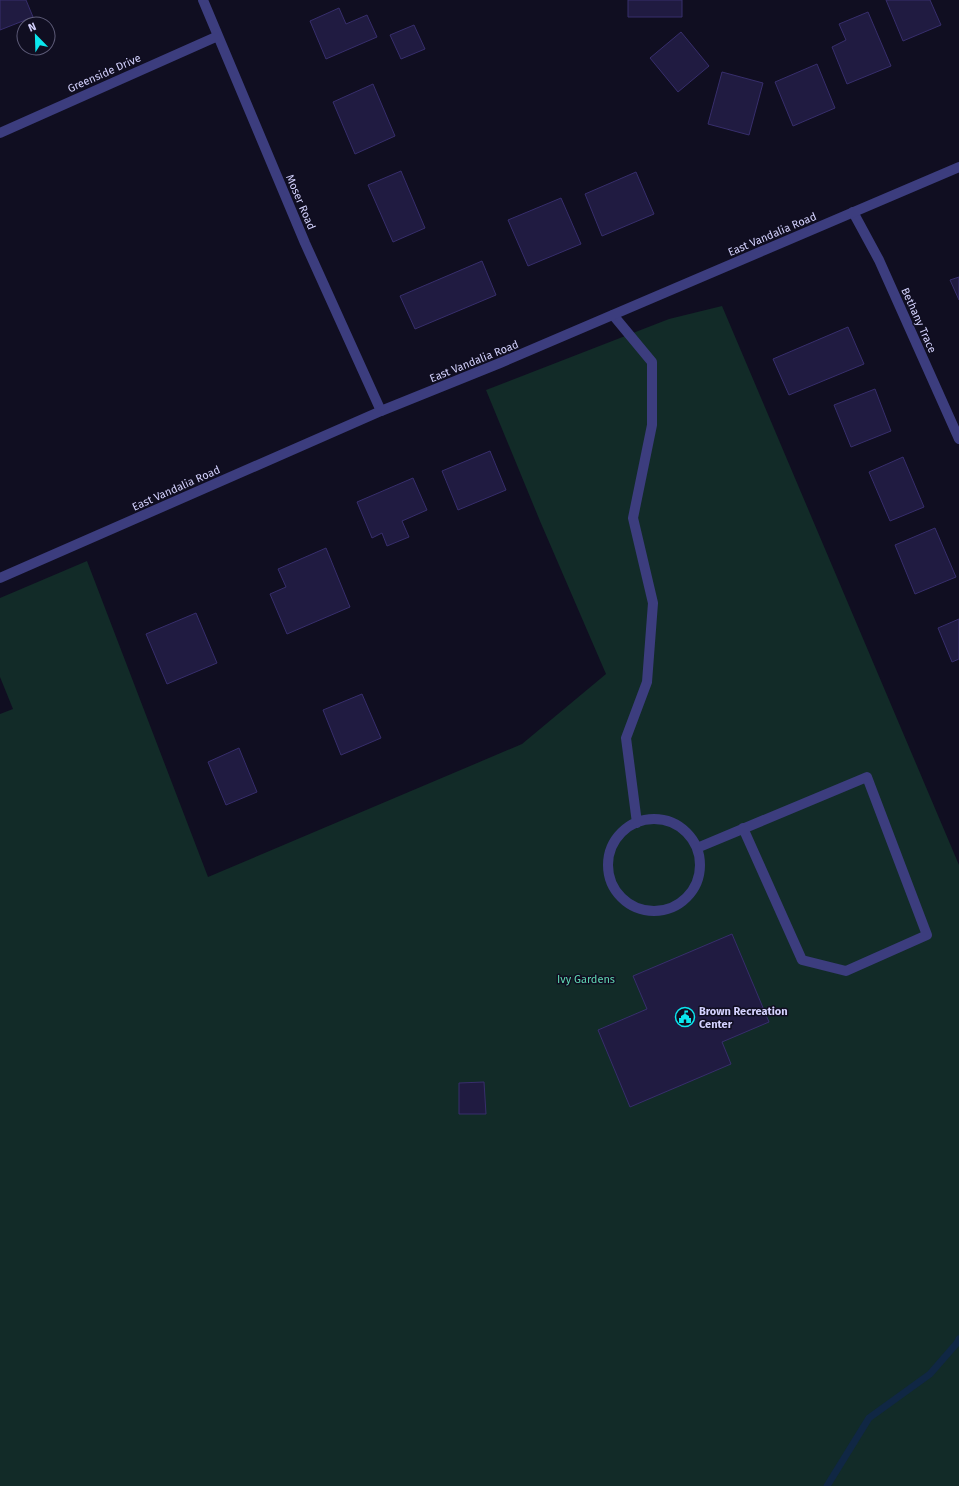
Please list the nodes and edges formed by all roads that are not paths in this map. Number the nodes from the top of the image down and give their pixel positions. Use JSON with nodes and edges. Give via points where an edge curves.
{"nodes":[{"id":1,"x":202,"y":0,"type":"edge"},
{"id":2,"x":218,"y":36,"type":"junction"},
{"id":3,"x":0,"y":133,"type":"edge"},
{"id":4,"x":959,"y":167,"type":"edge"},
{"id":5,"x":853,"y":212,"type":"junction"},
{"id":6,"x":614,"y":315,"type":"junction"},
{"id":7,"x":381,"y":412,"type":"junction"},
{"id":8,"x":959,"y":440,"type":"edge"},
{"id":9,"x":0,"y":578,"type":"edge"},
{"id":10,"x":637,"y":823,"type":"junction"},
{"id":11,"x":743,"y":828,"type":"junction"},
{"id":12,"x":697,"y":848,"type":"junction"}],
"edges":[{"from":1,"to":2,"type":"street","name":"Moser Road"},
{"from":2,"to":3,"type":"street","name":"Greenside Drive"},
{"from":2,"to":7,"type":"street","name":"Moser Road","via":[[302,236]]},
{"from":4,"to":5,"type":"street","name":"East Vandalia Road"},
{"from":5,"to":6,"type":"street","name":"East Vandalia Road"},
{"from":5,"to":8,"type":"street","name":"Bethany Trace","via":[[879,260]]},
{"from":6,"to":7,"type":"street","name":"East Vandalia Road"},
{"from":6,"to":10,"type":"street","via":[[652,362],[652,425],[633,518],[653,603],[647,682],[626,738]]},
{"from":7,"to":9,"type":"street","name":"East Vandalia Road"},
{"from":10,"to":12,"type":"street","via":[[652,819],[668,821],[681,828]]},
{"from":10,"to":12,"type":"street","via":[[624,830],[609,855],[608,870],[612,884],[620,896],[631,905],[645,910],[661,910],[676,906],[688,896],[696,884],[700,868]]},
{"from":11,"to":11,"type":"street","via":[[867,777],[927,935],[846,971],[802,960]]},
{"from":11,"to":12,"type":"street"}]}
